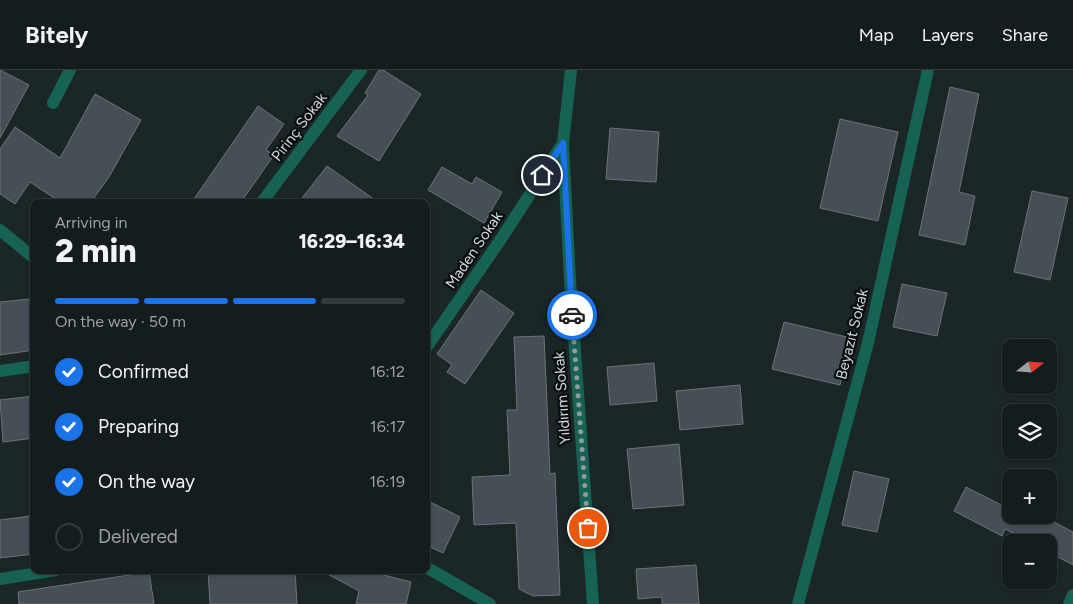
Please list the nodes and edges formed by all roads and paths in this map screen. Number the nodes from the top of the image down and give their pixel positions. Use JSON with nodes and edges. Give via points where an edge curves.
{"nodes":[{"id":1,"x":70,"y":70,"type":"edge"},
{"id":2,"x":361,"y":70,"type":"edge"},
{"id":3,"x":571,"y":70,"type":"edge"},
{"id":4,"x":928,"y":70,"type":"edge"},
{"id":5,"x":53,"y":103,"type":"dead end"},
{"id":6,"x":563,"y":143,"type":"junction"},
{"id":7,"x":264,"y":199,"type":"edge"},
{"id":8,"x":0,"y":230,"type":"edge"},
{"id":9,"x":30,"y":255,"type":"edge"},
{"id":10,"x":430,"y":342,"type":"edge"},
{"id":11,"x":30,"y":367,"type":"edge"},
{"id":12,"x":0,"y":371,"type":"edge"},
{"id":13,"x":430,"y":569,"type":"edge"},
{"id":14,"x":31,"y":574,"type":"edge"},
{"id":15,"x":0,"y":579,"type":"edge"},
{"id":16,"x":1073,"y":595,"type":"edge"},
{"id":17,"x":490,"y":604,"type":"edge"},
{"id":18,"x":593,"y":604,"type":"edge"},
{"id":19,"x":798,"y":604,"type":"edge"},
{"id":20,"x":1069,"y":604,"type":"edge"}],
"edges":[{"from":1,"to":5,"type":"street"},
{"from":2,"to":7,"type":"street","name":"Pirinç Sokak"},
{"from":3,"to":6,"type":"street","name":"Yıldırım Sokak"},
{"from":4,"to":19,"type":"street","name":"Beyazıt Sokak","via":[[868,343]]},
{"from":6,"to":10,"type":"street","name":"Maden Sokak"},
{"from":6,"to":18,"type":"street","name":"Yıldırım Sokak"},
{"from":8,"to":9,"type":"street"},
{"from":11,"to":12,"type":"street"},
{"from":13,"to":17,"type":"street"},
{"from":14,"to":15,"type":"street"},
{"from":16,"to":20,"type":"street"}]}
